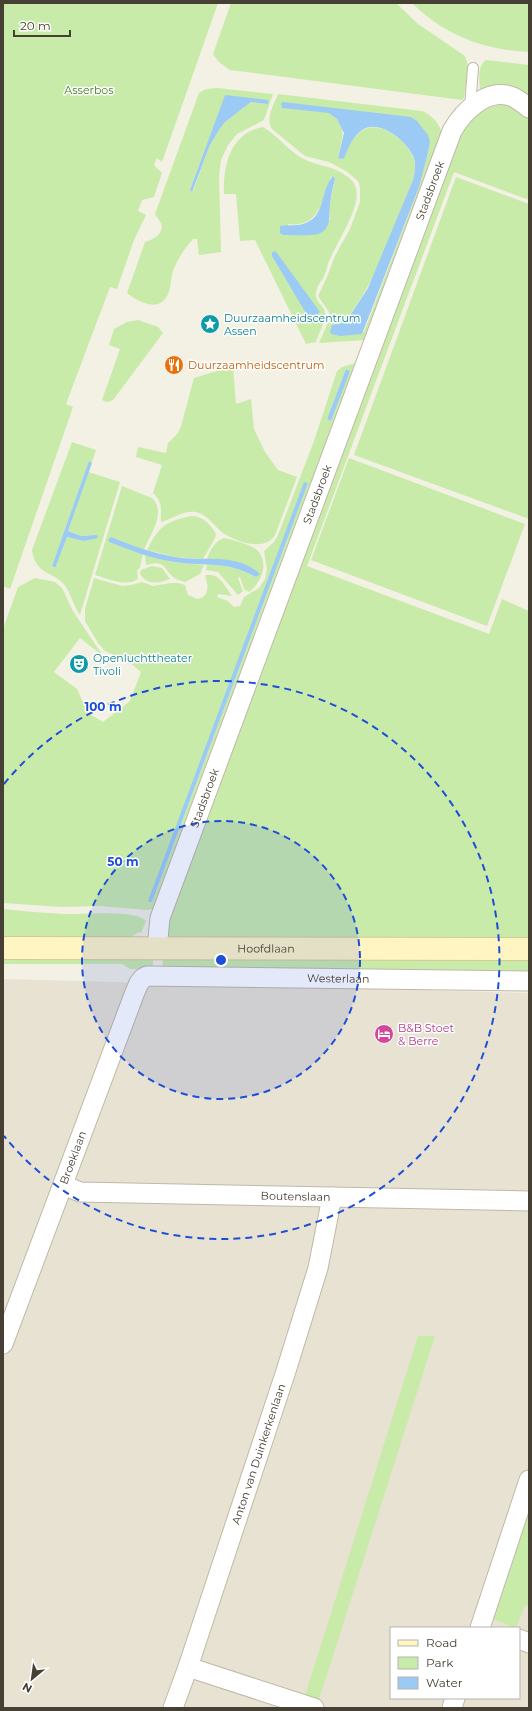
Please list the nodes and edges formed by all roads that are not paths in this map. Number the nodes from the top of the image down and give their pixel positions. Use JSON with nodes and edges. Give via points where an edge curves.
{"nodes":[{"id":1,"x":473,"y":68,"type":"dead end"},
{"id":2,"x":470,"y":107,"type":"junction"},
{"id":3,"x":529,"y":108,"type":"edge"},
{"id":4,"x":3,"y":948,"type":"edge"},
{"id":5,"x":157,"y":949,"type":"junction"},
{"id":6,"x":529,"y":949,"type":"edge"},
{"id":7,"x":147,"y":976,"type":"joint"},
{"id":8,"x":529,"y":981,"type":"edge"},
{"id":9,"x":63,"y":1185,"type":"junction"},
{"id":10,"x":332,"y":1197,"type":"junction"},
{"id":11,"x":529,"y":1201,"type":"edge"},
{"id":12,"x":3,"y":1344,"type":"edge"},
{"id":13,"x":529,"y":1480,"type":"edge"},
{"id":14,"x":483,"y":1627,"type":"edge"},
{"id":15,"x":188,"y":1667,"type":"junction"},
{"id":16,"x":172,"y":1708,"type":"edge"},
{"id":17,"x":314,"y":1708,"type":"edge"}],
"edges":[{"from":1,"to":2,"type":"lane"},
{"from":2,"to":3,"type":"street","name":"Stadsbroek","via":[[490,97],[504,95],[518,99]]},
{"from":2,"to":5,"type":"street","name":"Stadsbroek","via":[[452,130],[369,353],[160,918]]},
{"from":4,"to":5,"type":"street","name":"Hoofdlaan"},
{"from":5,"to":6,"type":"street","name":"Hoofdlaan"},
{"from":7,"to":8,"type":"street","name":"Westerlaan"},
{"from":7,"to":9,"type":"street","name":"Broeklaan","via":[[139,983]]},
{"from":9,"to":10,"type":"street","name":"Boutenslaan","via":[[80,1192]]},
{"from":9,"to":12,"type":"street","name":"Broeklaan"},
{"from":10,"to":11,"type":"street","name":"Boutenslaan"},
{"from":10,"to":15,"type":"street","name":"Anton van Duinkerkenlaan","via":[[318,1268]]},
{"from":13,"to":14,"type":"street"},
{"from":15,"to":16,"type":"street","name":"Anton van Duinkerkenlaan"},
{"from":15,"to":17,"type":"street"}]}
